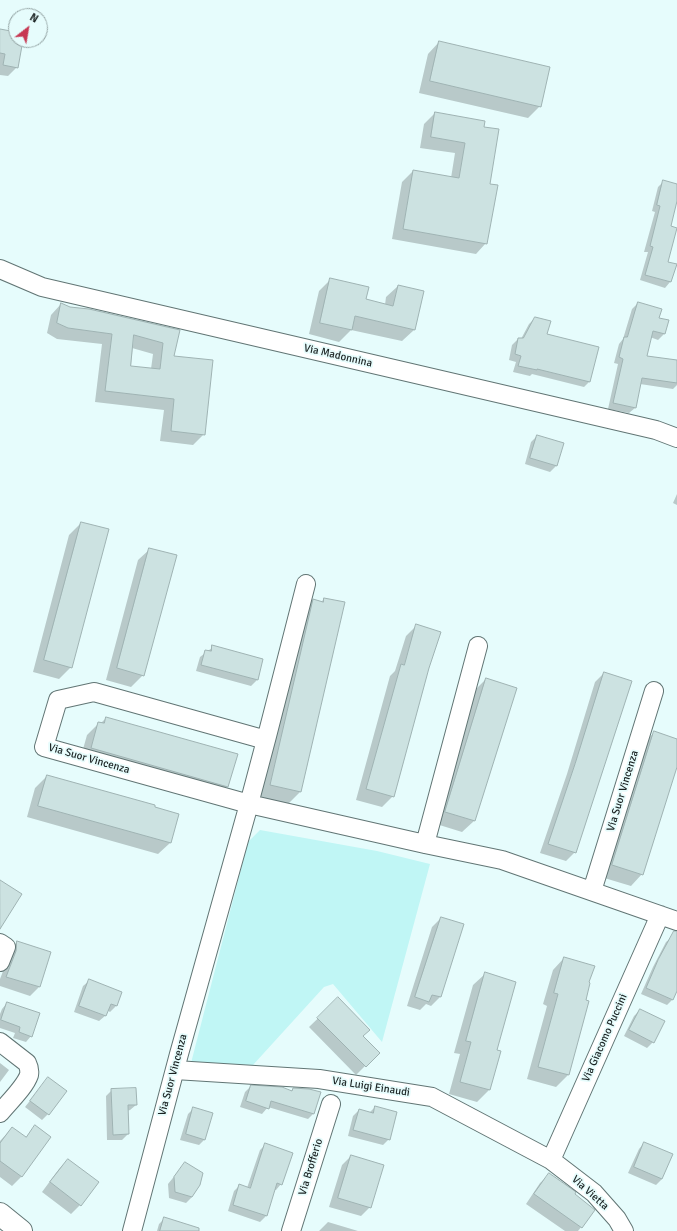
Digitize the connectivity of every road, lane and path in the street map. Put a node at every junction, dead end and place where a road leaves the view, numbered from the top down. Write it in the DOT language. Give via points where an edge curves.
graph roads {
  1 [pos="0,268"];
  2 [pos="677,438"];
  3 [pos="306,584"];
  4 [pos="478,646"];
  5 [pos="654,691"];
  6 [pos="266,740"];
  7 [pos="249,804"];
  8 [pos="425,844"];
  9 [pos="592,891"];
  10 [pos="660,915"];
  11 [pos="677,922"];
  12 [pos="0,943"];
  13 [pos="0,962"];
  14 [pos="0,1042"];
  15 [pos="175,1070"];
  16 [pos="331,1104"];
  17 [pos="0,1113"];
  18 [pos="551,1160"];
  19 [pos="0,1214"];
  20 [pos="21,1231"];
  21 [pos="132,1231"];
  22 [pos="291,1231"];
  23 [pos="624,1231"];
  1 -- 2 [label="street, Via Madonnina" via="42,287 656,430"];
  3 -- 6 [label="street, Via Suor Vincenza"];
  4 -- 8 [label="street"];
  5 -- 9 [label="street, Via Suor Vincenza"];
  6 -- 7 [label="street, Via Suor Vincenza"];
  6 -- 7 [label="street, Via Suor Vincenza" via="94,692 58,700 44,746"];
  7 -- 8 [label="street, Via Suor Vincenza"];
  7 -- 15 [label="street, Via Suor Vincenza"];
  8 -- 9 [label="street, Via Suor Vincenza" via="502,860"];
  9 -- 10 [label="street, Via Suor Vincenza"];
  10 -- 11 [label="street, Via Suor Vincenza"];
  10 -- 18 [label="street, Via Giacomo Puccini"];
  12 -- 13 [label="street" via="6,947"];
  14 -- 17 [label="street" via="30,1068 22,1086"];
  15 -- 18 [label="street, Via Luigi Einaudi" via="319,1079 432,1097"];
  15 -- 21 [label="street, Via Suor Vincenza"];
  16 -- 22 [label="street, Via Brofferio"];
  18 -- 23 [label="street, Via Vietta" via="594,1194 617,1219"];
  19 -- 20 [label="street"];
}
